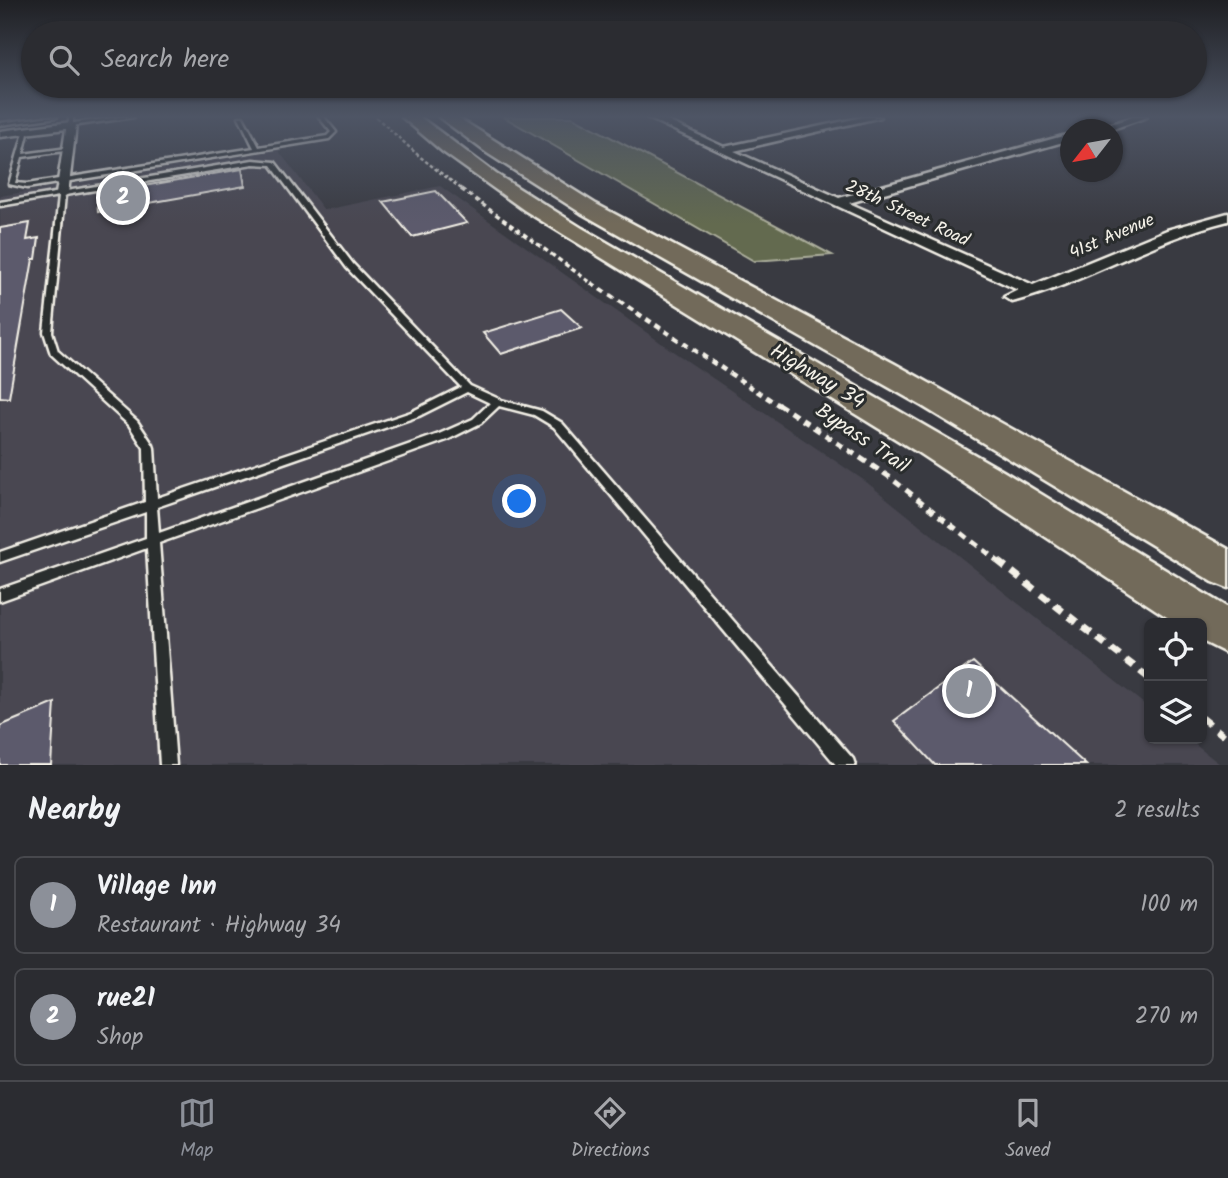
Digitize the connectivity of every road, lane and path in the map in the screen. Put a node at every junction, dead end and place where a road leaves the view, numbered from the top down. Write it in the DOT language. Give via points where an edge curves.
graph roads {
  1 [pos="21,153"];
  2 [pos="46,153"];
  3 [pos="68,153"];
  4 [pos="228,153"];
  5 [pos="415,153"];
  6 [pos="457,153"];
  7 [pos="499,153"];
  8 [pos="729,153"];
  9 [pos="1014,153"];
  10 [pos="20,156"];
  11 [pos="64,179"];
  12 [pos="62,194"];
  13 [pos="838,202"];
  14 [pos="0,204"];
  15 [pos="1228,217"];
  16 [pos="726,284"];
  17 [pos="1033,291"];
  18 [pos="1012,297"];
  19 [pos="688,300"];
  20 [pos="467,387"];
  21 [pos="497,402"];
  22 [pos="152,504"];
  23 [pos="152,541"];
  24 [pos="0,557"];
  25 [pos="1228,570"];
  26 [pos="0,595"];
  27 [pos="1228,633"];
  28 [pos="1144,674"];
  29 [pos="1207,722"];
  30 [pos="1228,739"];
  31 [pos="168,765"];
  32 [pos="847,765"];
  1 -- 10 [label="lane"];
  2 -- 10 [label="lane"];
  3 -- 11 [label="street"];
  4 -- 11 [label="lane"];
  5 -- 28 [label="path, Bypass Trail" via="579,275 888,476"];
  6 -- 19 [label="highway, Highway 34" via="491,179"];
  7 -- 16 [label="highway, Highway 34"];
  8 -- 13 [label="street, 28th Street Road"];
  9 -- 13 [label="street"];
  10 -- 11 [label="lane" via="12,184"];
  11 -- 12 [label="street"];
  12 -- 14 [label="lane"];
  12 -- 20 [label="lane" via="253,162 273,163 350,266"];
  12 -- 22 [label="lane" via="48,332 54,352 133,423 149,448"];
  13 -- 17 [label="street, 28th Street Road"];
  15 -- 17 [label="street, 41st Avenue" via="1135,246"];
  16 -- 19 [label="highway"];
  16 -- 25 [label="highway, Highway 34" via="940,401"];
  17 -- 18 [label="street, 41st Avenue"];
  19 -- 27 [label="highway, Highway 34" via="892,421"];
  20 -- 21 [label="lane"];
  20 -- 22 [label="lane" via="415,414"];
  21 -- 23 [label="lane" via="477,421 443,438"];
  21 -- 32 [label="lane" via="538,413 558,425"];
  22 -- 23 [label="lane"];
  22 -- 24 [label="lane"];
  23 -- 26 [label="lane"];
  23 -- 31 [label="lane"];
  29 -- 30 [label="path"];
}
